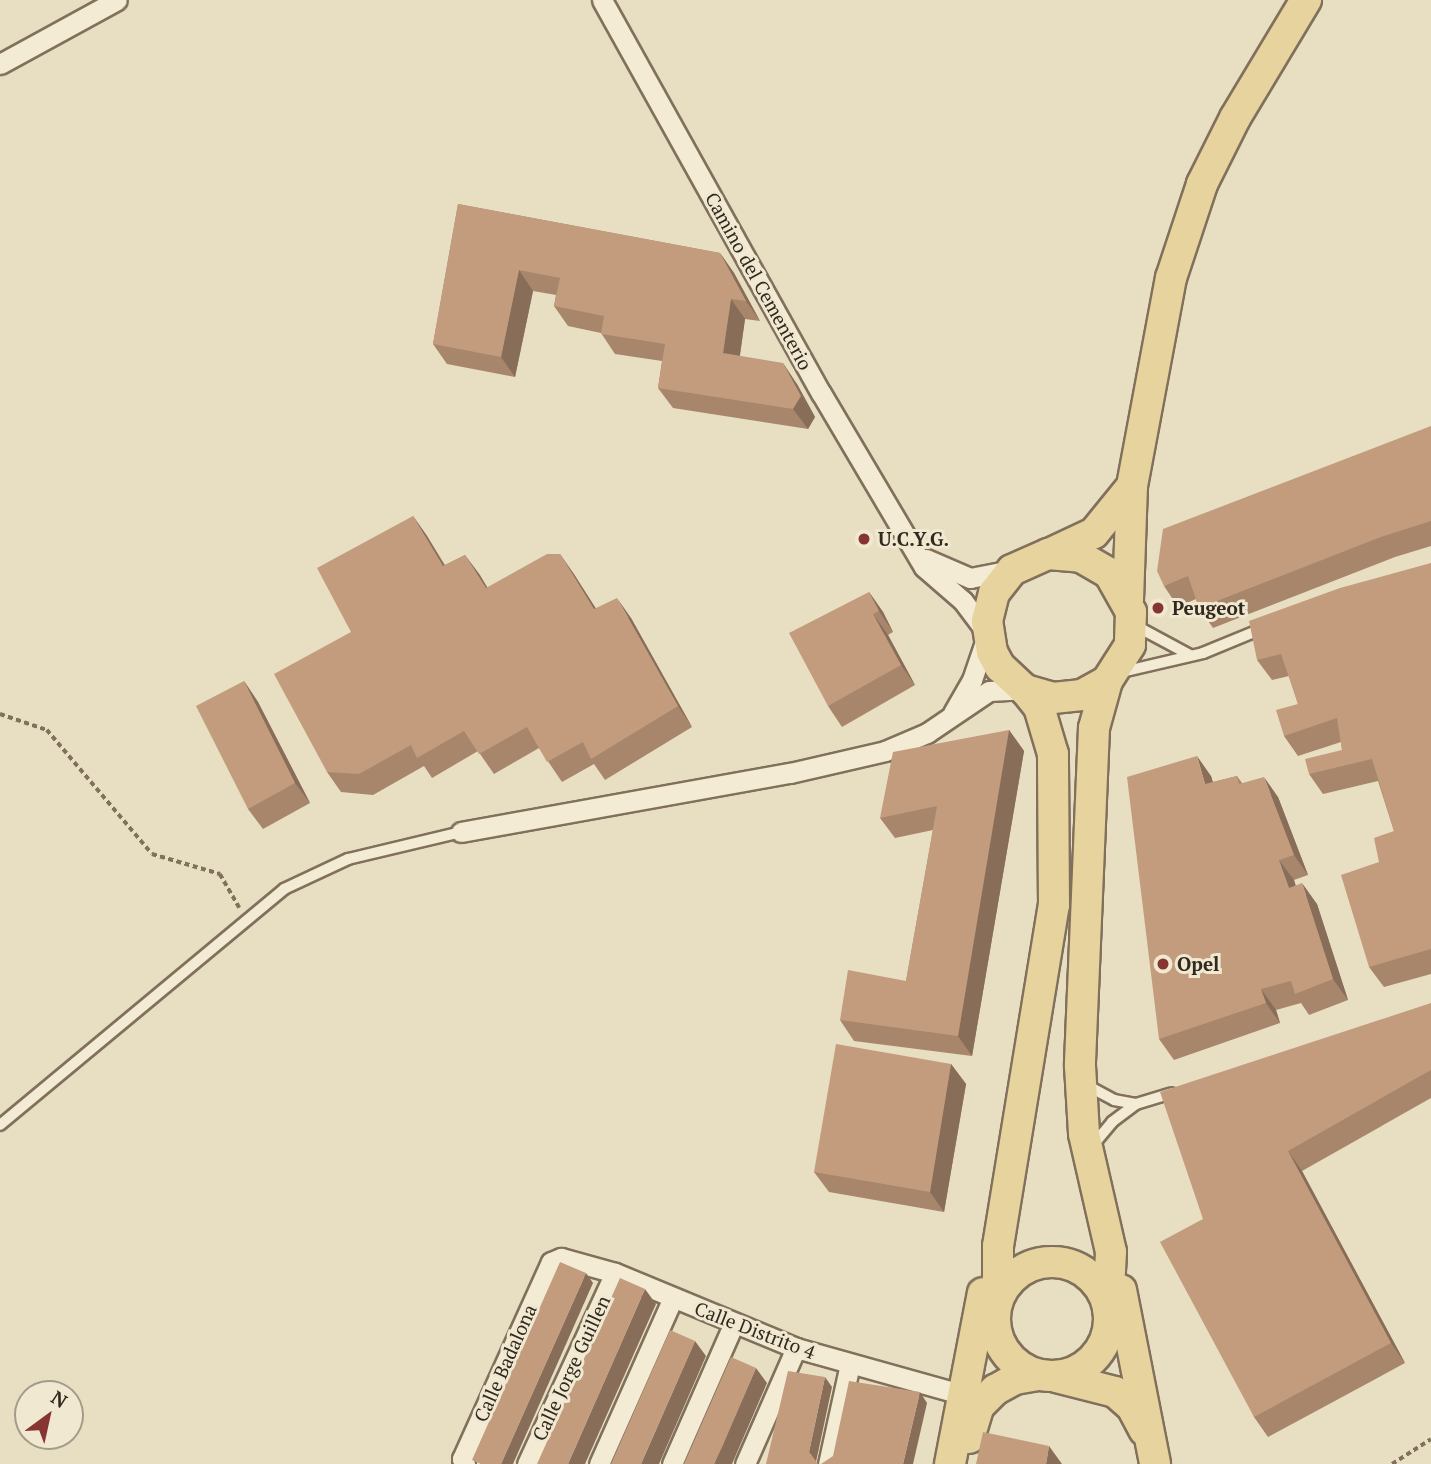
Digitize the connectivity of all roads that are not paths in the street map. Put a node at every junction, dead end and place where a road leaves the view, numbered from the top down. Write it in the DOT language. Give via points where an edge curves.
graph roads {
  1 [pos="117,0"];
  2 [pos="602,0"];
  3 [pos="1306,0"];
  4 [pos="0,64"];
  5 [pos="1132,486"];
  6 [pos="1048,554"];
  7 [pos="921,558"];
  8 [pos="1012,570"];
  9 [pos="1130,612"];
  10 [pos="1279,622"];
  11 [pos="987,635"];
  12 [pos="1191,655"];
  13 [pos="1108,680"];
  14 [pos="1024,689"];
  15 [pos="950,717"];
  16 [pos="461,832"];
  17 [pos="1080,1076"];
  18 [pos="1187,1087"];
  19 [pos="1136,1104"];
  20 [pos="0,1125"];
  21 [pos="1089,1158"];
  22 [pos="998,1246"];
  23 [pos="1111,1252"];
  24 [pos="551,1262"];
  25 [pos="615,1273"];
  26 [pos="673,1298"];
  27 [pos="1108,1309"];
  28 [pos="996,1310"];
  29 [pos="733,1325"];
  30 [pos="796,1348"];
  31 [pos="850,1364"];
  32 [pos="1046,1376"];
  33 [pos="964,1395"];
  34 [pos="1154,1459"];
  35 [pos="465,1464"];
  36 [pos="527,1464"];
  37 [pos="599,1464"];
  38 [pos="672,1464"];
  39 [pos="746,1464"];
  40 [pos="828,1464"];
  41 [pos="950,1464"];
  42 [pos="963,1464"];
  1 -- 4 [label="street"];
  2 -- 7 [label="street, Camino del Cementerio" via="828,405"];
  3 -- 5 [label="main road" via="1202,184 1171,278"];
  5 -- 6 [label="main road" via="1094,533"];
  5 -- 9 [label="main road"];
  6 -- 8 [label="main road"];
  6 -- 9 [label="main road" via="1065,553 1096,563 1115,579"];
  7 -- 8 [label="street" via="970,579"];
  7 -- 11 [label="street, Camino del Cementerio" via="924,567 974,612"];
  8 -- 11 [label="main road" via="994,593"];
  9 -- 12 [label="lane"];
  9 -- 13 [label="main road" via="1121,665"];
  10 -- 12 [label="lane"];
  11 -- 14 [label="main road" via="1000,667"];
  11 -- 15 [label="street" via="972,680"];
  12 -- 13 [label="lane" via="1137,666"];
  13 -- 14 [label="main road" via="1067,698"];
  13 -- 17 [label="main road" via="1094,728"];
  14 -- 15 [label="street" via="989,691"];
  14 -- 22 [label="main road" via="1043,715 1053,754 1054,905"];
  15 -- 16 [label="street" via="885,751"];
  16 -- 20 [label="lane" via="334,864 284,890"];
  17 -- 19 [label="lane" via="1104,1096"];
  17 -- 21 [label="main road"];
  18 -- 19 [label="lane"];
  19 -- 21 [label="lane" via="1105,1129"];
  21 -- 23 [label="main road"];
  22 -- 28 [label="main road"];
  22 -- 33 [label="main road" via="986,1276"];
  23 -- 27 [label="main road"];
  23 -- 34 [label="main road"];
  24 -- 25 [label="street, Calle Distrito 4" via="561,1258"];
  24 -- 35 [label="street, Calle Badalona" via="462,1459"];
  25 -- 26 [label="street, Calle Distrito 4"];
  25 -- 36 [label="street, Calle Jorge Guillen"];
  26 -- 29 [label="street, Calle Distrito 4"];
  26 -- 37 [label="street"];
  27 -- 28 [label="main road" via="1103,1294 1087,1275 1049,1262 1018,1273"];
  27 -- 32 [label="main road" via="1101,1349 1082,1368"];
  28 -- 32 [label="main road" via="1007,1355"];
  28 -- 33 [label="main road" via="975,1378"];
  29 -- 30 [label="street, Calle Distrito 4"];
  29 -- 38 [label="street"];
  30 -- 31 [label="street, Calle Distrito 4"];
  30 -- 39 [label="street"];
  31 -- 33 [label="street, Calle Distrito 4"];
  31 -- 40 [label="street"];
  32 -- 34 [label="main road" via="1103,1387 1125,1398 1138,1415"];
  32 -- 42 [label="main road" via="1015,1378 979,1406"];
  33 -- 41 [label="main road"];
}
